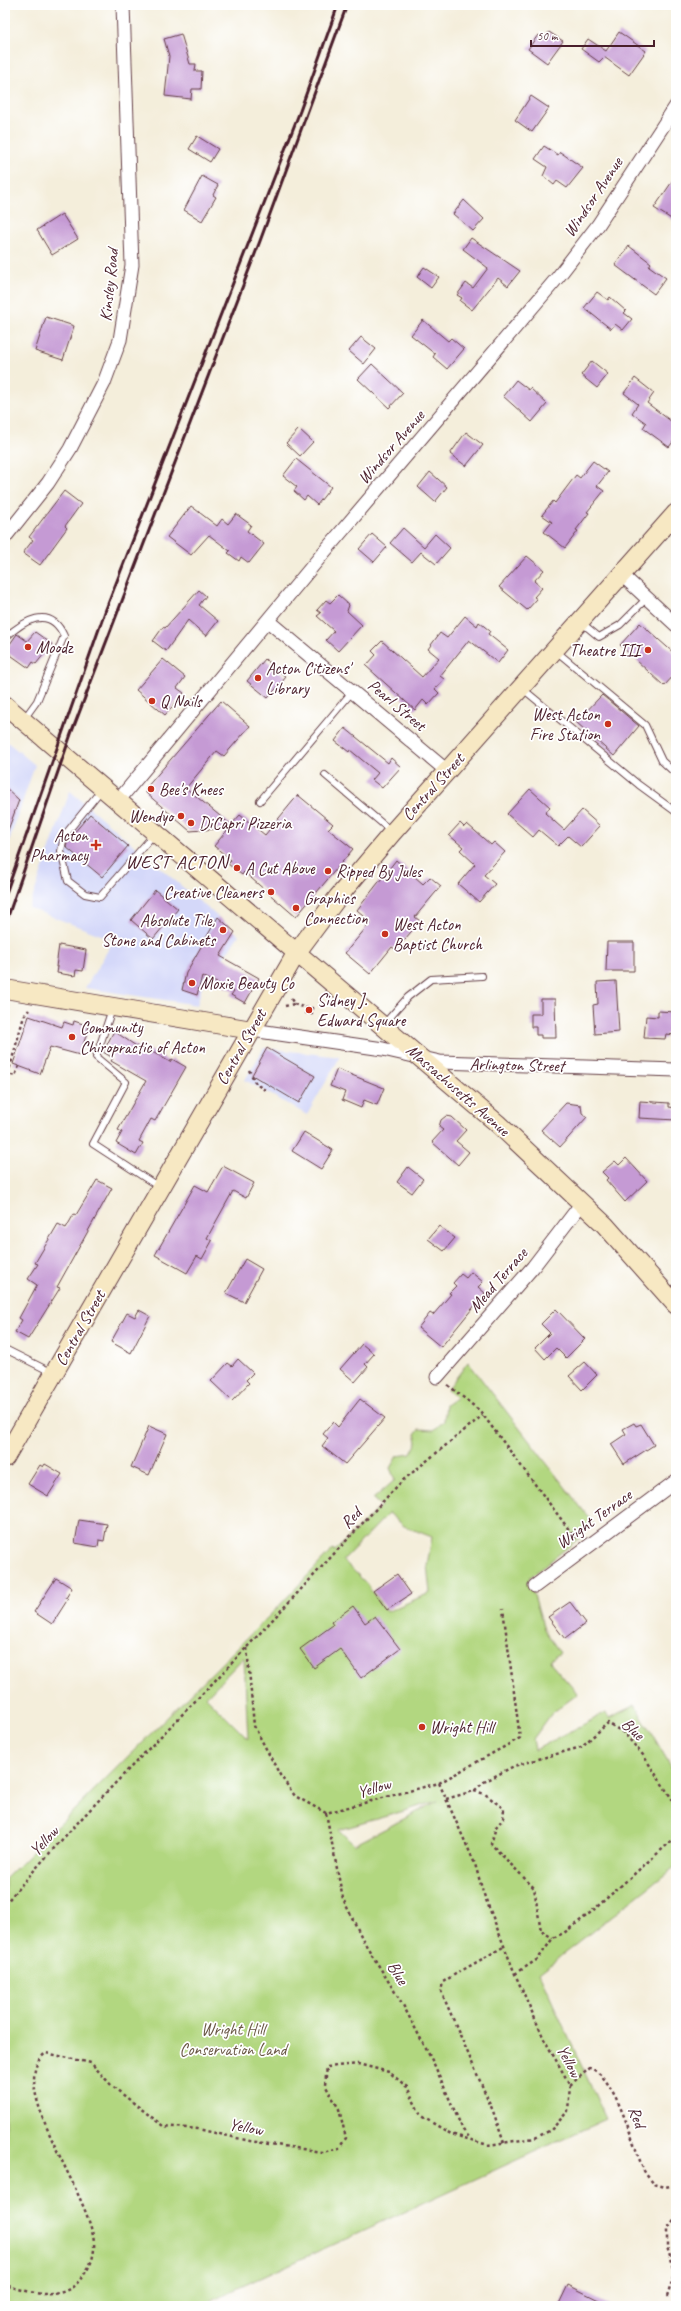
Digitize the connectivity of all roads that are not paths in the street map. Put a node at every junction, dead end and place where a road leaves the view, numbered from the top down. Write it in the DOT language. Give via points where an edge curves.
graph roads {
  1 [pos="123,5"];
  2 [pos="676,106"];
  3 [pos="676,513"];
  4 [pos="5,537"];
  5 [pos="622,575"];
  6 [pos="647,598"];
  7 [pos="268,622"];
  8 [pos="580,622"];
  9 [pos="676,625"];
  10 [pos="5,638"];
  11 [pos="555,650"];
  12 [pos="522,688"];
  13 [pos="352,692"];
  14 [pos="5,706"];
  15 [pos="23,721"];
  16 [pos="447,771"];
  17 [pos="676,774"];
  18 [pos="325,775"];
  19 [pos="103,788"];
  20 [pos="118,801"];
  21 [pos="260,801"];
  22 [pos="676,812"];
  23 [pos="392,832"];
  24 [pos="156,833"];
  25 [pos="297,952"];
  26 [pos="482,976"];
  27 [pos="5,989"];
  28 [pos="113,1007"];
  29 [pos="383,1025"];
  30 [pos="252,1030"];
  31 [pos="422,1058"];
  32 [pos="676,1070"];
  33 [pos="160,1188"];
  34 [pos="582,1203"];
  35 [pos="676,1305"];
  36 [pos="5,1349"];
  37 [pos="54,1373"];
  38 [pos="437,1377"];
  39 [pos="5,1458"];
  40 [pos="676,1481"];
  41 [pos="535,1586"];
  1 -- 4 [label="street, Kinsley Road" via="132,265 120,340 104,383 70,448 48,483"];
  2 -- 7 [label="street, Windsor Avenue" via="598,225 558,277"];
  3 -- 5 [label="street, Central Street"];
  5 -- 6 [label="street"];
  5 -- 8 [label="street, Central Street"];
  6 -- 8 [label="lane" via="620,625 600,637"];
  6 -- 9 [label="street"];
  7 -- 13 [label="street, Pearl Street"];
  7 -- 20 [label="street, Windsor Avenue"];
  8 -- 11 [label="street, Central Street"];
  10 -- 15 [label="lane" via="22,623 44,616 64,636 37,701"];
  11 -- 12 [label="street, Central Street"];
  11 -- 17 [label="lane" via="646,725 662,761"];
  12 -- 16 [label="street, Central Street"];
  12 -- 22 [label="lane" via="639,785"];
  13 -- 16 [label="street, Pearl Street"];
  13 -- 21 [label="lane"];
  14 -- 15 [label="street, Massachusetts Avenue"];
  15 -- 19 [label="street, Massachusetts Avenue"];
  16 -- 23 [label="street, Central Street"];
  18 -- 23 [label="lane"];
  19 -- 20 [label="street, Massachusetts Avenue"];
  19 -- 24 [label="lane" via="64,836 61,851 68,881 85,894 100,897"];
  20 -- 24 [label="street, Massachusetts Avenue"];
  23 -- 25 [label="street, Central Street"];
  24 -- 25 [label="street, Massachusetts Avenue"];
  25 -- 29 [label="street, Massachusetts Avenue"];
  25 -- 30 [label="street, Central Street"];
  26 -- 29 [label="lane" via="432,979 408,997"];
  27 -- 28 [label="street, Arlington Street"];
  28 -- 30 [label="street, Arlington Street"];
  28 -- 33 [label="lane" via="96,1057 126,1082 94,1144"];
  29 -- 31 [label="street, Massachusetts Avenue"];
  30 -- 31 [label="street, Arlington Street" via="384,1049"];
  30 -- 33 [label="street, Central Street"];
  31 -- 32 [label="street, Arlington Street" via="456,1063"];
  31 -- 34 [label="street, Massachusetts Avenue" via="497,1123"];
  33 -- 37 [label="street, Central Street"];
  34 -- 35 [label="street, Massachusetts Avenue" via="626,1246"];
  34 -- 38 [label="street, Mead Terrace" via="533,1267"];
  36 -- 37 [label="lane"];
  37 -- 39 [label="street, Central Street"];
  40 -- 41 [label="street, Wright Terrace"];
}
